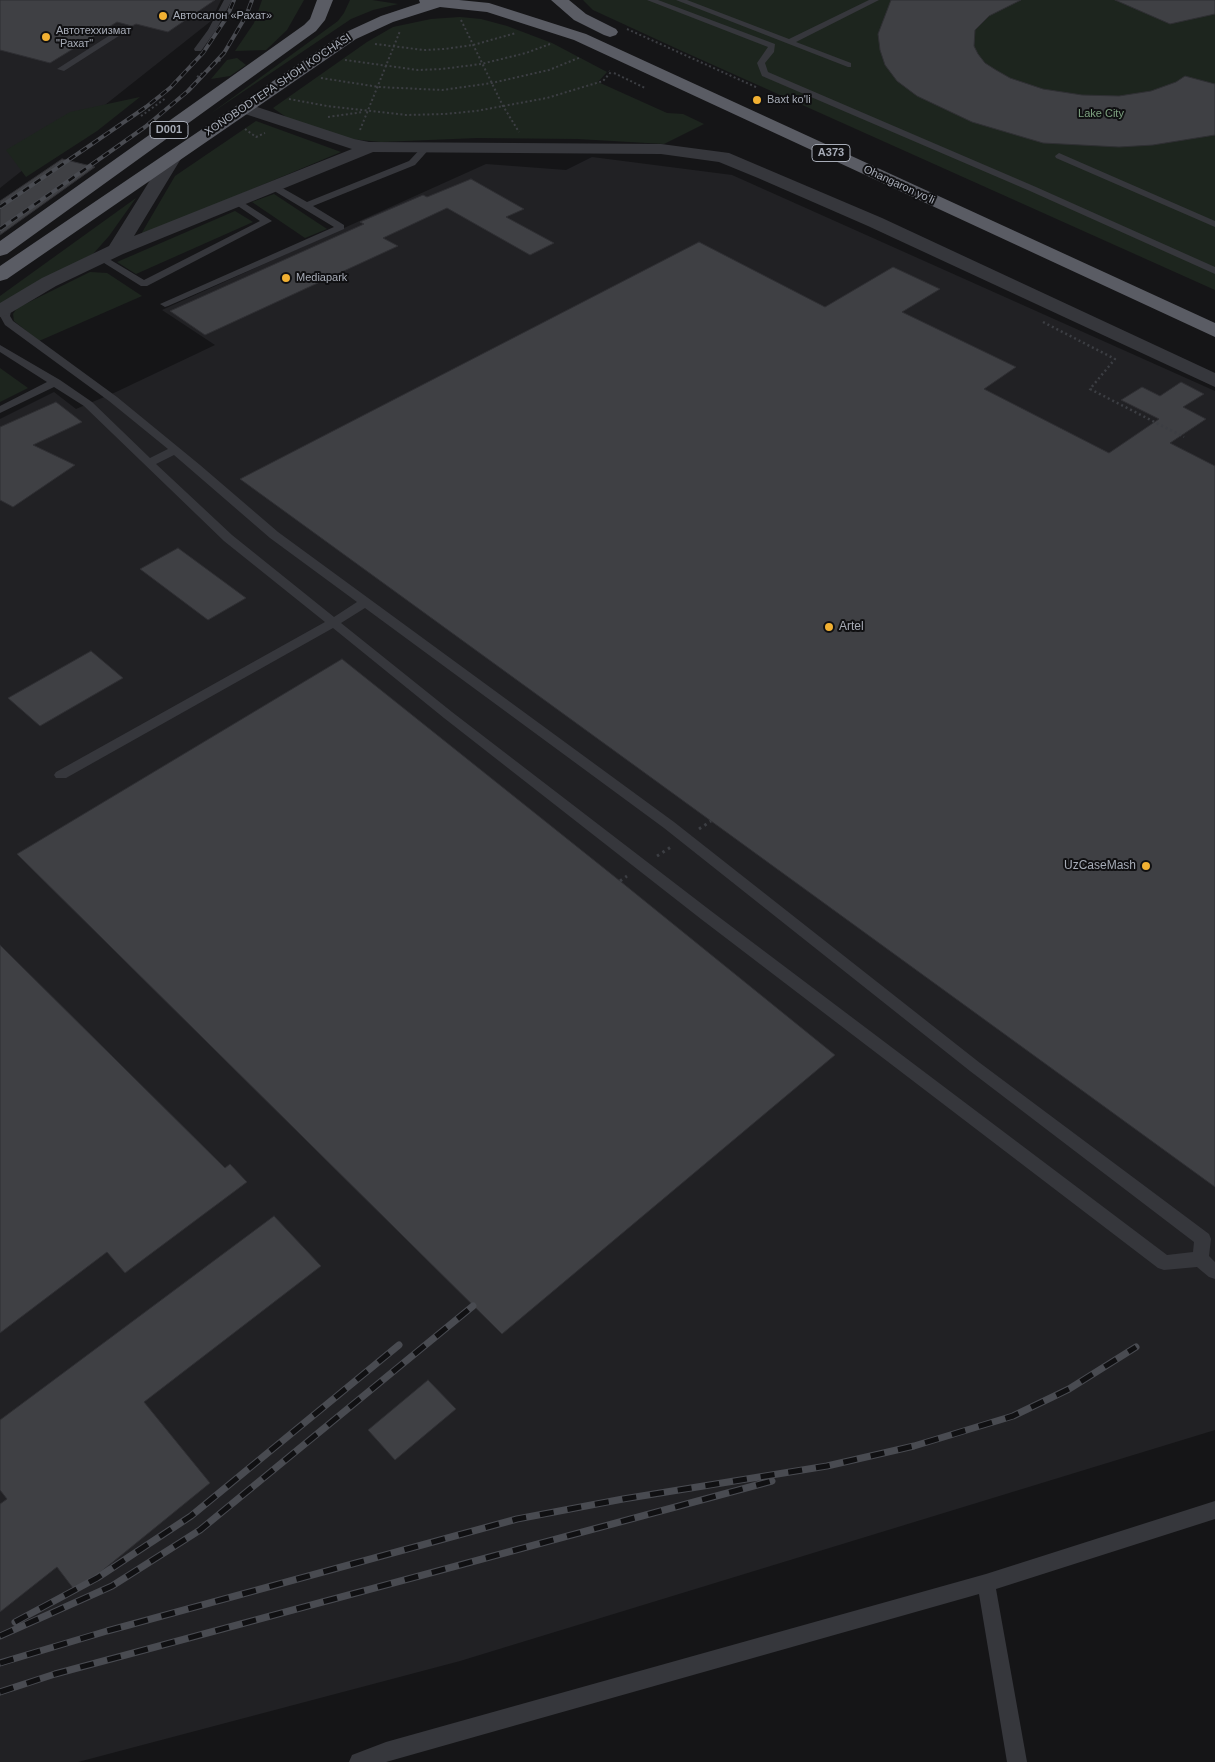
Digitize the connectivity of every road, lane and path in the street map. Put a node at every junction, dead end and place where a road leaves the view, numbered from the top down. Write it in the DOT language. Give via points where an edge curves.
graph roads {
  1 [pos="228,0"];
  2 [pos="325,0"];
  3 [pos="401,0"];
  4 [pos="559,0"];
  5 [pos="651,0"];
  6 [pos="680,0"];
  7 [pos="875,0"];
  8 [pos="440,1"];
  9 [pos="467,18"];
  10 [pos="395,22"];
  11 [pos="518,23"];
  12 [pos="121,32"];
  13 [pos="625,33"];
  14 [pos="544,40"];
  15 [pos="367,42"];
  16 [pos="790,42"];
  17 [pos="473,45"];
  18 [pos="394,47"];
  19 [pos="198,49"];
  20 [pos="574,54"];
  21 [pos="348,55"];
  22 [pos="222,59"];
  23 [pos="481,64"];
  24 [pos="848,65"];
  25 [pos="387,66"];
  26 [pos="604,68"];
  27 [pos="61,69"];
  28 [pos="326,71"];
  29 [pos="197,77"];
  30 [pos="492,84"];
  31 [pos="751,85"];
  32 [pos="379,87"];
  33 [pos="747,87"];
  34 [pos="760,89"];
  35 [pos="295,93"];
  36 [pos="166,98"];
  37 [pos="503,106"];
  38 [pos="245,108"];
  39 [pos="369,111"];
  40 [pos="141,116"];
  41 [pos="360,146"];
  42 [pos="428,146"];
  43 [pos="528,146"];
  44 [pos="1059,156"];
  45 [pos="173,157"];
  46 [pos="274,187"];
  47 [pos="238,202"];
  48 [pos="307,206"];
  49 [pos="1215,224"];
  50 [pos="0,250"];
  51 [pos="108,254"];
  52 [pos="1215,271"];
  53 [pos="0,275"];
  54 [pos="165,304"];
  55 [pos="3,309"];
  56 [pos="1040,321"];
  57 [pos="1215,331"];
  58 [pos="0,348"];
  59 [pos="1215,381"];
  60 [pos="56,382"];
  61 [pos="0,410"];
  62 [pos="1184,437"];
  63 [pos="175,450"];
  64 [pos="149,463"];
  65 [pos="366,602"];
  66 [pos="333,623"];
  67 [pos="61,775"];
  68 [pos="711,821"];
  69 [pos="695,832"];
  70 [pos="678,843"];
  71 [pos="653,859"];
  72 [pos="628,875"];
  73 [pos="620,880"];
  74 [pos="1200,1259"];
  75 [pos="1215,1272"];
  76 [pos="1215,1510"];
  77 [pos="986,1582"];
  78 [pos="359,1762"];
  79 [pos="1017,1762"];
  1 -- 19 [label="lane"];
  2 -- 50 [label="highway, XONOBODTEPA SHOH KO'CHASI / D001" via="310,28"];
  3 -- 8 [label="highway, Ohangaron yoʻli"];
  4 -- 13 [label="highway" via="580,17"];
  5 -- 52 [label="lane" via="772,46 761,66 766,74 778,80"];
  6 -- 16 [label="lane"];
  7 -- 16 [label="lane"];
  8 -- 10 [label="highway, XONOBODTEPA SHOH KO'CHASI / D001"];
  8 -- 11 [label="highway, Ohangaron yoʻli / A373" via="473,5"];
  9 -- 17 [label="path" via="460,17"];
  10 -- 11 [label="highway" via="424,13 459,11 495,13"];
  10 -- 18 [label="path"];
  10 -- 38 [label="highway, XONOBODTEPA SHOH KO'CHASI / D001" via="350,36"];
  11 -- 17 [label="path" via="522,32"];
  11 -- 57 [label="highway, Ohangaron yoʻli / A373" via="599,45"];
  12 -- 27 [label="lane"];
  13 -- 31 [label="path"];
  14 -- 23 [label="path" via="552,44 526,54"];
  15 -- 18 [label="path"];
  16 -- 24 [label="lane"];
  17 -- 18 [label="path" via="438,50"];
  17 -- 23 [label="path"];
  18 -- 25 [label="path"];
  20 -- 30 [label="path" via="581,57 549,70"];
  21 -- 25 [label="path" via="342,60"];
  22 -- 29 [label="path"];
  23 -- 25 [label="path" via="418,70"];
  23 -- 30 [label="path"];
  25 -- 32 [label="path"];
  26 -- 37 [label="path" via="611,72 603,81 547,98"];
  28 -- 32 [label="path" via="318,77"];
  30 -- 32 [label="path" via="442,90"];
  30 -- 37 [label="path"];
  31 -- 33 [label="path"];
  31 -- 34 [label="path"];
  32 -- 39 [label="path"];
  35 -- 39 [label="path" via="287,98"];
  36 -- 40 [label="path"];
  37 -- 39 [label="path" via="445,114"];
  37 -- 43 [label="path"];
  38 -- 41 [label="street"];
  38 -- 45 [label="highway, XONOBODTEPA SHOH KO'CHASI / D001"];
  39 -- 41 [label="path" via="356,138"];
  41 -- 42 [label="street"];
  41 -- 46 [label="street" via="359,153"];
  42 -- 43 [label="street"];
  42 -- 48 [label="lane" via="412,163"];
  43 -- 59 [label="street" via="661,149 723,157 875,222"];
  44 -- 49 [label="lane"];
  45 -- 51 [label="street"];
  45 -- 53 [label="highway, XONOBODTEPA SHOH KO'CHASI / D001"];
  46 -- 47 [label="street"];
  46 -- 48 [label="lane"];
  47 -- 51 [label="street"];
  47 -- 51 [label="lane" via="267,221 144,284"];
  48 -- 54 [label="lane" via="341,227"];
  51 -- 55 [label="street" via="49,282"];
  55 -- 63 [label="lane" via="9,323 113,399"];
  56 -- 62 [label="path" via="1115,359 1090,389"];
  58 -- 60 [label="lane"];
  60 -- 61 [label="lane"];
  60 -- 64 [label="lane" via="88,404"];
  63 -- 64 [label="lane"];
  63 -- 65 [label="lane" via="274,536"];
  64 -- 66 [label="lane" via="228,538"];
  65 -- 66 [label="lane"];
  65 -- 74 [label="lane" via="669,825 975,1066 1203,1240"];
  66 -- 67 [label="lane"];
  66 -- 74 [label="lane" via="706,915 1164,1263"];
  68 -- 69 [label="path"];
  70 -- 71 [label="path"];
  72 -- 73 [label="path"];
  74 -- 75 [label="lane"];
  76 -- 77 [label="lane"];
  77 -- 78 [label="lane"];
  77 -- 79 [label="lane"];
}
